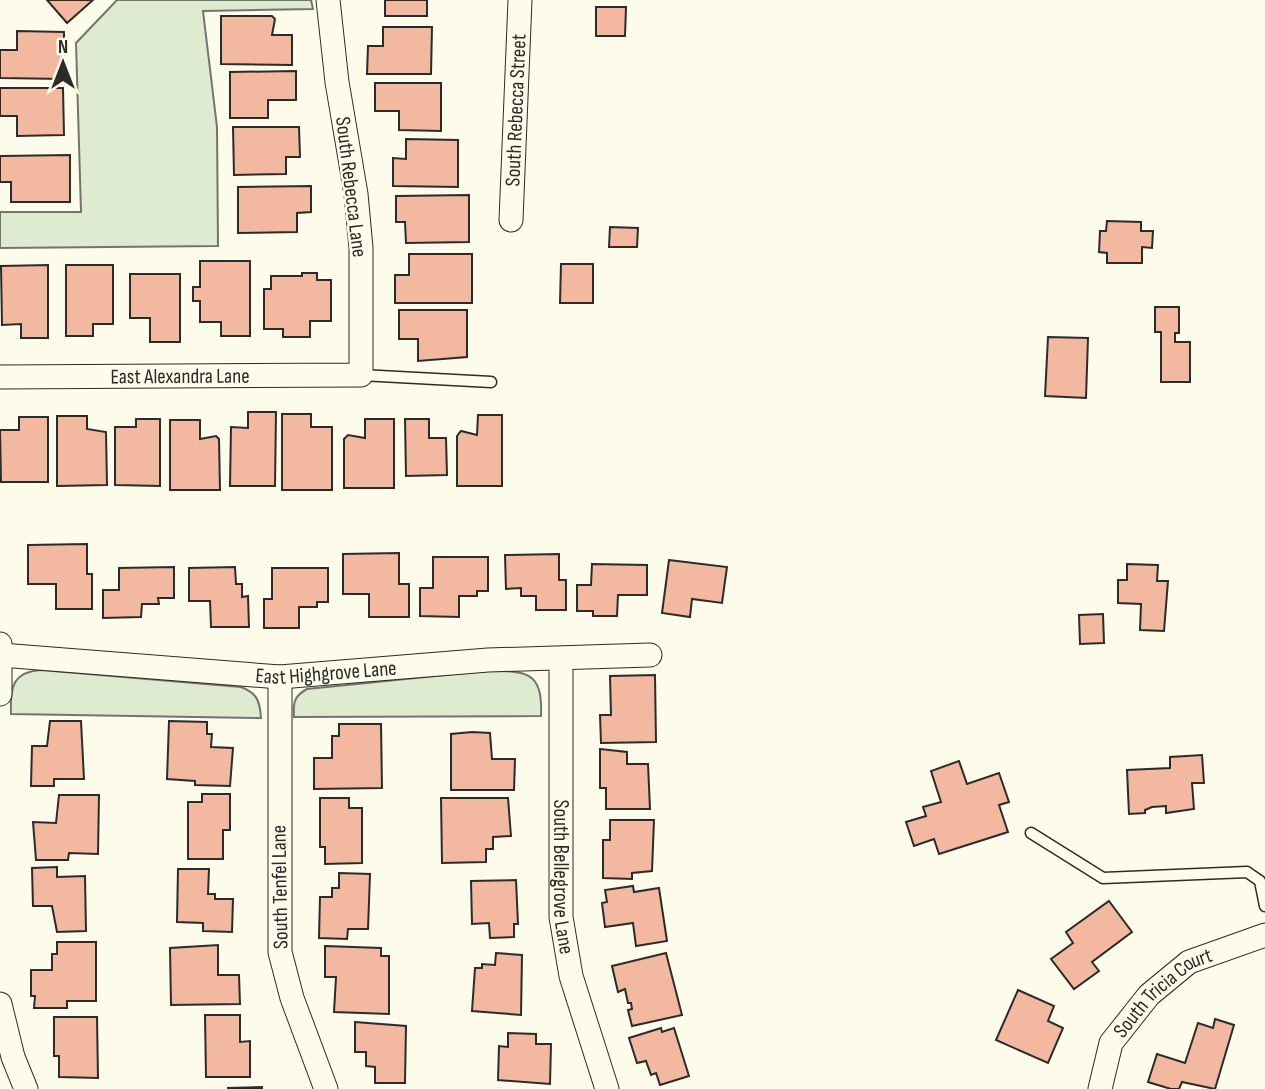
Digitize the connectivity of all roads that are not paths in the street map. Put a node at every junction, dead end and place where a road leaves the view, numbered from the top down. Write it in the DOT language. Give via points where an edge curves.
graph roads {
  1 [pos="328,0"];
  2 [pos="520,0"];
  3 [pos="512,220"];
  4 [pos="361,374"];
  5 [pos="0,377"];
  6 [pos="491,382"];
  7 [pos="0,644"];
  8 [pos="1,655"];
  9 [pos="650,655"];
  10 [pos="561,660"];
  11 [pos="280,677"];
  12 [pos="0,694"];
  13 [pos="1031,833"];
  14 [pos="1265,906"];
  15 [pos="1265,935"];
  16 [pos="0,1004"];
  17 [pos="26,1089"];
  18 [pos="326,1089"];
  19 [pos="607,1089"];
  20 [pos="1100,1089"];
  1 -- 4 [label="street, South Rebecca Lane" via="360,235"];
  2 -- 3 [label="street, South Rebecca Street"];
  4 -- 5 [label="street, East Alexandra Lane"];
  4 -- 6 [label="lane"];
  7 -- 8 [label="street"];
  8 -- 11 [label="street, East Highgrove Lane"];
  8 -- 12 [label="street"];
  9 -- 10 [label="street, East Highgrove Lane"];
  10 -- 11 [label="street, East Highgrove Lane" via="488,660"];
  10 -- 19 [label="street, South Bellegrove Lane" via="561,917 571,976"];
  11 -- 18 [label="street, South Tenfel Lane" via="280,953"];
  13 -- 14 [label="lane" via="1103,878 1247,872 1260,881"];
  15 -- 20 [label="street, South Tricia Court" via="1189,961 1149,995 1111,1042"];
  16 -- 17 [label="street"];
}
